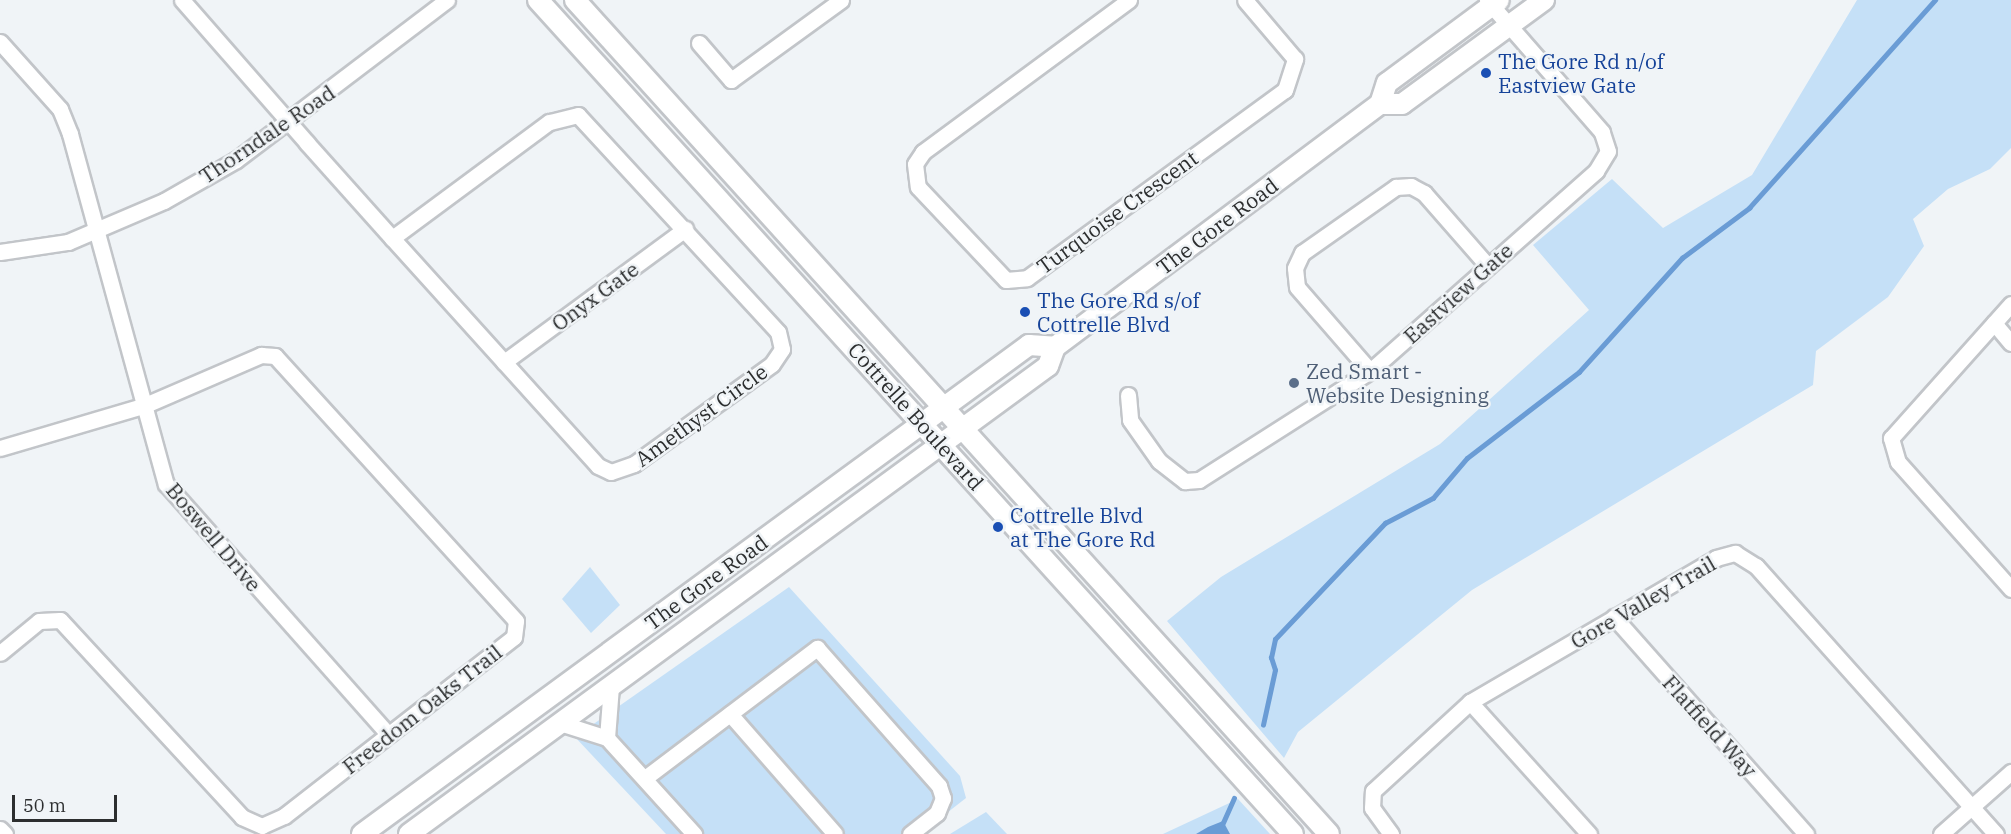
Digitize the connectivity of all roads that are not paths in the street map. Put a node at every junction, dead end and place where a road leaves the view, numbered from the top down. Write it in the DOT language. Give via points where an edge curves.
graph roads {
  1 [pos="182,0"];
  2 [pos="447,0"];
  3 [pos="538,0"];
  4 [pos="575,0"];
  5 [pos="841,0"];
  6 [pos="1130,0"];
  7 [pos="1245,0"];
  8 [pos="1544,0"];
  9 [pos="1493,2"];
  10 [pos="1508,27"];
  11 [pos="0,42"];
  12 [pos="699,43"];
  13 [pos="1380,104"];
  14 [pos="289,122"];
  15 [pos="685,229"];
  16 [pos="95,231"];
  17 [pos="392,238"];
  18 [pos="0,252"];
  19 [pos="1488,266"];
  20 [pos="2011,304"];
  21 [pos="1994,323"];
  22 [pos="2011,343"];
  23 [pos="1055,347"];
  24 [pos="504,362"];
  25 [pos="1370,371"];
  26 [pos="1128,395"];
  27 [pos="142,406"];
  28 [pos="945,407"];
  29 [pos="923,423"];
  30 [pos="963,428"];
  31 [pos="941,443"];
  32 [pos="0,448"];
  33 [pos="2011,589"];
  34 [pos="1614,617"];
  35 [pos="0,653"];
  36 [pos="590,667"];
  37 [pos="608,688"];
  38 [pos="1470,702"];
  39 [pos="730,714"];
  40 [pos="560,723"];
  41 [pos="387,733"];
  42 [pos="607,738"];
  43 [pos="2011,772"];
  44 [pos="645,778"];
  45 [pos="1972,807"];
  46 [pos="0,829"];
  47 [pos="365,833"];
  48 [pos="5,834"];
  49 [pos="409,834"];
  50 [pos="694,834"];
  51 [pos="835,834"];
  52 [pos="910,834"];
  53 [pos="1293,834"];
  54 [pos="1329,834"];
  55 [pos="1391,834"];
  56 [pos="1589,834"];
  57 [pos="1806,834"];
  58 [pos="1941,834"];
  59 [pos="1996,834"];
  1 -- 14 [label="street, Amethyst Circle"];
  2 -- 14 [label="street, Thorndale Road"];
  3 -- 29 [label="main road, Cottrelle Boulevard"];
  4 -- 28 [label="main road, Cottrelle Boulevard"];
  5 -- 12 [label="street" via="731,80"];
  6 -- 7 [label="street, Turquoise Crescent" via="923,152 913,174 918,187 996,274 1016,281 1285,90 1295,59"];
  8 -- 10 [label="main road, The Gore Road"];
  9 -- 10 [label="street"];
  9 -- 13 [label="main road, The Gore Road" via="1387,83"];
  10 -- 13 [label="main road, The Gore Road" via="1402,104"];
  10 -- 19 [label="street, Eastview Gate" via="1593,119 1608,151 1596,171"];
  11 -- 16 [label="street, Boswell Drive" via="60,109"];
  13 -- 23 [label="main road, The Gore Road"];
  14 -- 16 [label="street, Thorndale Road" via="164,201"];
  14 -- 17 [label="street, Amethyst Circle"];
  15 -- 17 [label="street, Amethyst Circle" via="584,118 571,113 549,122"];
  15 -- 24 [label="street, Onyx Gate"];
  15 -- 24 [label="street, Amethyst Circle" via="781,335 782,349 772,364 634,464 611,472 598,466"];
  16 -- 18 [label="street, Thorndale Road" via="68,242"];
  16 -- 27 [label="street, Boswell Drive"];
  17 -- 24 [label="street, Amethyst Circle"];
  19 -- 25 [label="street, Eastview Gate"];
  19 -- 25 [label="street" via="1424,193 1411,186 1396,187 1302,254 1295,268 1297,287"];
  20 -- 21 [label="street"];
  21 -- 22 [label="street"];
  21 -- 33 [label="street" via="1891,438 1898,462"];
  23 -- 28 [label="main road, The Gore Road" via="1029,345"];
  23 -- 30 [label="main road, The Gore Road" via="1048,366"];
  25 -- 26 [label="street, Eastview Gate" via="1199,480 1185,481 1159,461 1130,420"];
  27 -- 32 [label="street, Freedom Oaks Trail"];
  27 -- 41 [label="street, Boswell Drive" via="154,453 180,505"];
  27 -- 41 [label="street, Freedom Oaks Trail" via="261,355 275,356 516,621 514,637"];
  28 -- 29 [label="main road, The Gore Road"];
  28 -- 30 [label="main road, Cottrelle Boulevard"];
  29 -- 31 [label="main road, Cottrelle Boulevard"];
  29 -- 36 [label="main road, The Gore Road"];
  30 -- 31 [label="main road, The Gore Road"];
  30 -- 54 [label="main road, Cottrelle Boulevard"];
  31 -- 37 [label="main road, The Gore Road"];
  31 -- 53 [label="main road, Cottrelle Boulevard"];
  34 -- 38 [label="street, Gore Valley Trail"];
  34 -- 45 [label="street, Gore Valley Trail" via="1716,558 1746,556"];
  34 -- 57 [label="street, Flatfield Way"];
  35 -- 41 [label="street, Freedom Oaks Trail" via="39,621 60,620 252,824 272,824"];
  36 -- 37 [label="main road"];
  36 -- 47 [label="main road, The Gore Road"];
  37 -- 40 [label="main road, The Gore Road"];
  37 -- 42 [label="street"];
  38 -- 55 [label="street, Gore Valley Trail" via="1373,791 1372,808"];
  38 -- 56 [label="street"];
  39 -- 44 [label="street"];
  39 -- 51 [label="street"];
  39 -- 52 [label="street" via="817,648 939,786 944,798 937,813"];
  40 -- 42 [label="street"];
  40 -- 49 [label="main road, The Gore Road"];
  42 -- 44 [label="street"];
  43 -- 45 [label="street"];
  44 -- 50 [label="street"];
  45 -- 58 [label="street"];
  45 -- 59 [label="street"];
  46 -- 48 [label="street"];
}
